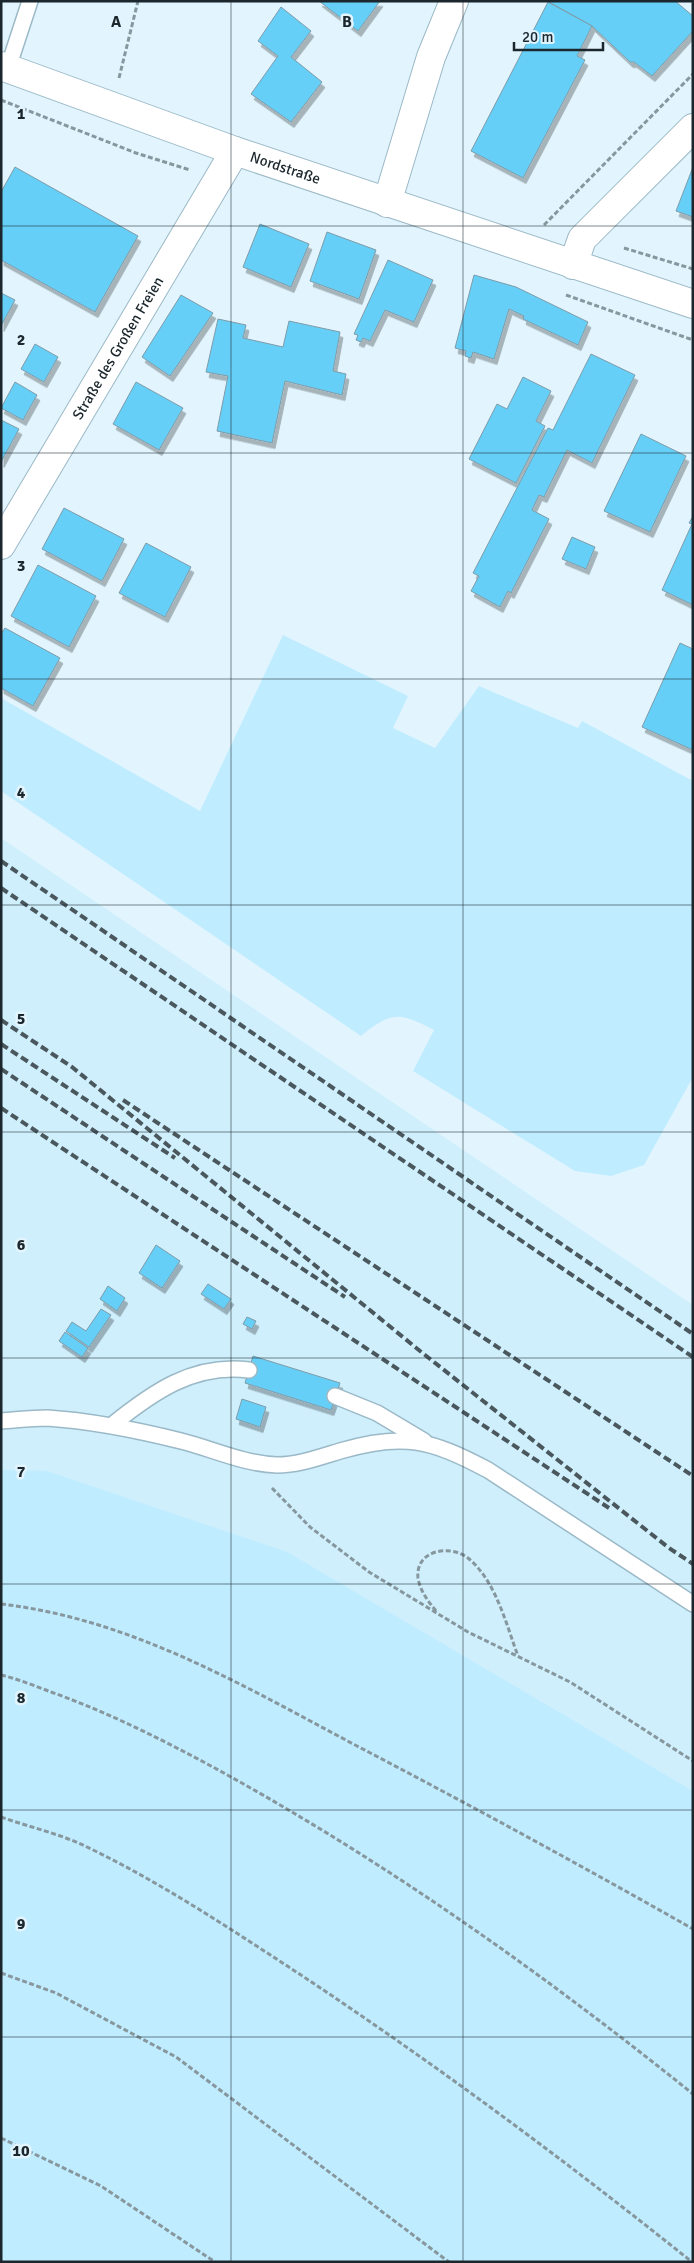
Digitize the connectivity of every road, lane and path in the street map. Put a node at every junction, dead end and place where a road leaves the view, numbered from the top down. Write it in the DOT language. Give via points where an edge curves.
graph roads {
  1 [pos="30,1"];
  2 [pos="138,1"];
  3 [pos="454,1"];
  4 [pos="4,67"];
  5 [pos="693,74"];
  6 [pos="118,83"];
  7 [pos="1,100"];
  8 [pos="693,128"];
  9 [pos="235,151"];
  10 [pos="220,179"];
  11 [pos="387,203"];
  12 [pos="523,248"];
  13 [pos="573,264"];
  14 [pos="557,292"];
  15 [pos="693,304"];
  16 [pos="693,340"];
  17 [pos="1,545"];
  18 [pos="249,1370"];
  19 [pos="335,1396"];
  20 [pos="1,1421"];
  21 [pos="112,1425"];
  22 [pos="426,1442"];
  23 [pos="252,1463"];
  24 [pos="1,1604"];
  25 [pos="693,1604"];
  26 [pos="438,1614"];
  27 [pos="519,1657"];
  28 [pos="1,1675"];
  29 [pos="693,1761"];
  30 [pos="1,1817"];
  31 [pos="693,1929"];
  32 [pos="1,1973"];
  33 [pos="693,2094"];
  34 [pos="1,2138"];
  35 [pos="215,2262"];
  36 [pos="449,2262"];
  37 [pos="692,2262"];
  1 -- 4 [label="lane"];
  2 -- 6 [label="path"];
  3 -- 11 [label="street" via="431,57"];
  4 -- 9 [label="street, Nordstraße"];
  5 -- 12 [label="path"];
  7 -- 10 [label="path" via="136,153"];
  8 -- 13 [label="street" via="582,239"];
  9 -- 10 [label="street, Straße des Großen Freien"];
  9 -- 11 [label="street, Nordstraße"];
  10 -- 17 [label="street, Straße des Großen Freien"];
  11 -- 12 [label="street, Nordstraße"];
  12 -- 13 [label="street, Nordstraße"];
  13 -- 15 [label="street, Nordstraße"];
  14 -- 16 [label="path"];
  18 -- 21 [label="lane" via="234,1368 188,1375 142,1400"];
  19 -- 22 [label="lane" via="377,1413"];
  20 -- 21 [label="lane" via="45,1418"];
  21 -- 23 [label="lane"];
  22 -- 23 [label="lane" via="369,1442 302,1462 279,1465"];
  22 -- 25 [label="lane" via="488,1470"];
  23 -- 26 [label="path" via="310,1527 369,1572"];
  24 -- 31 [label="path" via="106,1626 174,1652 257,1692 528,1836"];
  26 -- 27 [label="path"];
  26 -- 27 [label="path" via="424,1596 418,1577 422,1560 433,1551 449,1550 467,1558 485,1578"];
  27 -- 29 [label="path" via="570,1682"];
  28 -- 33 [label="path" via="96,1709 179,1749 341,1842 443,1906 542,1975"];
  30 -- 37 [label="path" via="86,1846 249,1941 463,2087"];
  32 -- 36 [label="path" via="56,1993 176,2057"];
  34 -- 35 [label="path" via="101,2186"];
}
